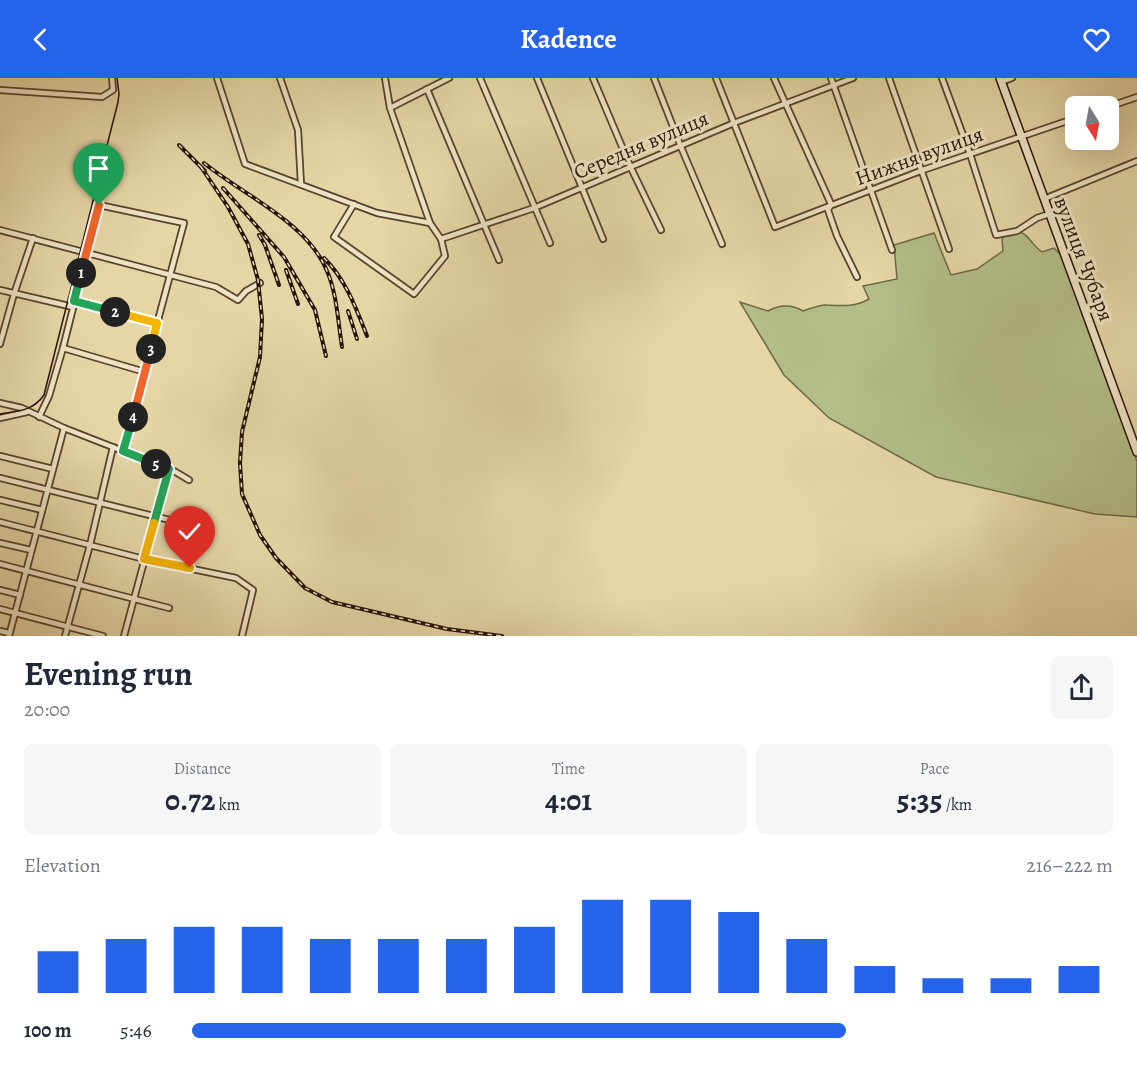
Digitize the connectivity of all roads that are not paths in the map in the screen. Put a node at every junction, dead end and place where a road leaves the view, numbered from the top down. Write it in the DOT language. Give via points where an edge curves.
graph roads {
  1 [pos="112,78"];
  2 [pos="217,78"];
  3 [pos="280,78"];
  4 [pos="385,78"];
  5 [pos="449,78"];
  6 [pos="480,78"];
  7 [pos="537,78"];
  8 [pos="593,78"];
  9 [pos="654,78"];
  10 [pos="716,78"];
  11 [pos="774,78"];
  12 [pos="831,78"];
  13 [pos="853,78"];
  14 [pos="889,78"];
  15 [pos="942,78"];
  16 [pos="1012,78"];
  17 [pos="1000,80"];
  18 [pos="834,86"];
  19 [pos="427,89"];
  20 [pos="0,90"];
  21 [pos="1137,97"];
  22 [pos="785,103"];
  23 [pos="1119,103"];
  24 [pos="390,108"];
  25 [pos="1065,122"];
  26 [pos="734,123"];
  27 [pos="1021,137"];
  28 [pos="681,147"];
  29 [pos="970,154"];
  30 [pos="1137,161"];
  31 [pos="631,168"];
  32 [pos="923,170"];
  33 [pos="301,184"];
  34 [pos="583,188"];
  35 [pos="872,191"];
  36 [pos="1044,200"];
  37 [pos="354,204"];
  38 [pos="831,204"];
  39 [pos="534,208"];
  40 [pos="1049,214"];
  41 [pos="430,223"];
  42 [pos="484,226"];
  43 [pos="0,230"];
  44 [pos="661,230"];
  45 [pos="33,238"];
  46 [pos="441,239"];
  47 [pos="603,239"];
  48 [pos="550,243"];
  49 [pos="722,244"];
  50 [pos="949,249"];
  51 [pos="892,250"];
  52 [pos="86,252"];
  53 [pos="499,260"];
  54 [pos="171,275"];
  55 [pos="857,277"];
  56 [pos="260,283"];
  57 [pos="0,290"];
  58 [pos="14,294"];
  59 [pos="74,301"];
  60 [pos="73,307"];
  61 [pos="157,323"];
  62 [pos="0,344"];
  63 [pos="63,348"];
  64 [pos="145,372"];
  65 [pos="0,403"];
  66 [pos="27,412"];
  67 [pos="39,417"];
  68 [pos="0,418"];
  69 [pos="64,428"];
  70 [pos="113,447"];
  71 [pos="123,451"];
  72 [pos="1137,452"];
  73 [pos="0,456"];
  74 [pos="53,469"];
  75 [pos="169,469"];
  76 [pos="0,478"];
  77 [pos="189,480"];
  78 [pos="47,489"];
  79 [pos="0,500"];
  80 [pos="100,502"];
  81 [pos="42,510"];
  82 [pos="156,516"];
  83 [pos="0,522"];
  84 [pos="198,527"];
  85 [pos="36,531"];
  86 [pos="0,543"];
  87 [pos="90,545"];
  88 [pos="31,550"];
  89 [pos="144,559"];
  90 [pos="0,564"];
  91 [pos="26,571"];
  92 [pos="79,584"];
  93 [pos="0,590"];
  94 [pos="20,595"];
  95 [pos="134,598"];
  96 [pos="169,608"];
  97 [pos="0,609"];
  98 [pos="15,612"];
  99 [pos="68,627"];
  100 [pos="0,631"];
  101 [pos="9,635"];
  102 [pos="65,636"];
  103 [pos="103,636"];
  104 [pos="124,636"];
  105 [pos="242,636"];
  1 -- 20 [label="street" via="113,90 102,97"];
  2 -- 33 [label="street" via="245,164"];
  3 -- 33 [label="street" via="298,130"];
  4 -- 24 [label="street"];
  5 -- 19 [label="street"];
  6 -- 39 [label="street"];
  7 -- 34 [label="street"];
  8 -- 31 [label="street"];
  9 -- 28 [label="street"];
  10 -- 26 [label="street"];
  11 -- 22 [label="street"];
  12 -- 18 [label="street"];
  13 -- 18 [label="street, Середня вулиця"];
  14 -- 32 [label="street"];
  15 -- 29 [label="street"];
  16 -- 17 [label="street"];
  17 -- 27 [label="street, вулиця Чубаря"];
  18 -- 22 [label="street, Середня вулиця"];
  18 -- 35 [label="street"];
  19 -- 24 [label="street"];
  19 -- 42 [label="street"];
  21 -- 23 [label="street"];
  22 -- 26 [label="street, Середня вулиця"];
  22 -- 38 [label="street"];
  24 -- 41 [label="street"];
  25 -- 27 [label="street, Нижня вулиця"];
  26 -- 28 [label="street, Середня вулиця"];
  26 -- 38 [label="street, Нижня вулиця" via="775,227"];
  27 -- 29 [label="street, Нижня вулиця"];
  27 -- 36 [label="street, вулиця Чубаря"];
  28 -- 31 [label="street, Середня вулиця"];
  28 -- 49 [label="street"];
  29 -- 32 [label="street, Нижня вулиця"];
  29 -- 40 [label="street" via="996,235 1017,231"];
  30 -- 36 [label="street"];
  31 -- 34 [label="street, Середня вулиця"];
  31 -- 44 [label="street"];
  32 -- 35 [label="street, Нижня вулиця"];
  32 -- 50 [label="street"];
  33 -- 37 [label="street"];
  34 -- 39 [label="street, Середня вулиця"];
  34 -- 47 [label="street"];
  35 -- 38 [label="street, Нижня вулиця"];
  35 -- 51 [label="street"];
  36 -- 40 [label="street, вулиця Чубаря"];
  37 -- 41 [label="street" via="377,213"];
  37 -- 46 [label="street" via="334,237 414,294 445,256"];
  38 -- 55 [label="street" via="828,210 837,236"];
  39 -- 42 [label="street, Середня вулиця"];
  39 -- 48 [label="street"];
  40 -- 72 [label="street, вулиця Чубаря"];
  41 -- 46 [label="street"];
  42 -- 46 [label="street, Середня вулиця"];
  42 -- 53 [label="street"];
  43 -- 45 [label="street"];
  45 -- 52 [label="street"];
  45 -- 58 [label="street"];
  52 -- 54 [label="street"];
  52 -- 54 [label="street" via="99,205 184,223"];
  52 -- 59 [label="street"];
  54 -- 56 [label="street" via="216,287 238,300"];
  54 -- 61 [label="street"];
  57 -- 58 [label="street"];
  58 -- 60 [label="street"];
  58 -- 62 [label="street"];
  59 -- 60 [label="street"];
  59 -- 61 [label="street"];
  60 -- 63 [label="street"];
  61 -- 64 [label="street"];
  63 -- 64 [label="street"];
  63 -- 67 [label="street"];
  64 -- 71 [label="street"];
  65 -- 66 [label="street"];
  66 -- 67 [label="street"];
  66 -- 68 [label="street"];
  67 -- 69 [label="street"];
  69 -- 70 [label="street"];
  69 -- 74 [label="street"];
  70 -- 71 [label="street"];
  70 -- 80 [label="street"];
  71 -- 75 [label="street"];
  73 -- 74 [label="street"];
  74 -- 78 [label="street"];
  75 -- 77 [label="street"];
  75 -- 82 [label="street"];
  76 -- 78 [label="street"];
  78 -- 80 [label="street"];
  78 -- 81 [label="street"];
  79 -- 81 [label="street"];
  80 -- 82 [label="street"];
  80 -- 87 [label="street"];
  81 -- 85 [label="street"];
  82 -- 84 [label="street"];
  82 -- 89 [label="street"];
  83 -- 85 [label="street"];
  85 -- 87 [label="street"];
  85 -- 88 [label="street"];
  86 -- 88 [label="street"];
  87 -- 89 [label="street"];
  87 -- 92 [label="street"];
  88 -- 91 [label="street"];
  89 -- 95 [label="street"];
  89 -- 105 [label="street" via="236,578 253,590"];
  90 -- 91 [label="street"];
  91 -- 92 [label="street"];
  91 -- 94 [label="street"];
  92 -- 95 [label="street"];
  92 -- 99 [label="street"];
  93 -- 94 [label="street"];
  94 -- 98 [label="street"];
  95 -- 96 [label="street"];
  95 -- 104 [label="street"];
  97 -- 98 [label="street"];
  98 -- 99 [label="street"];
  98 -- 101 [label="street"];
  99 -- 102 [label="street"];
  99 -- 103 [label="street"];
  100 -- 101 [label="street"];
}
